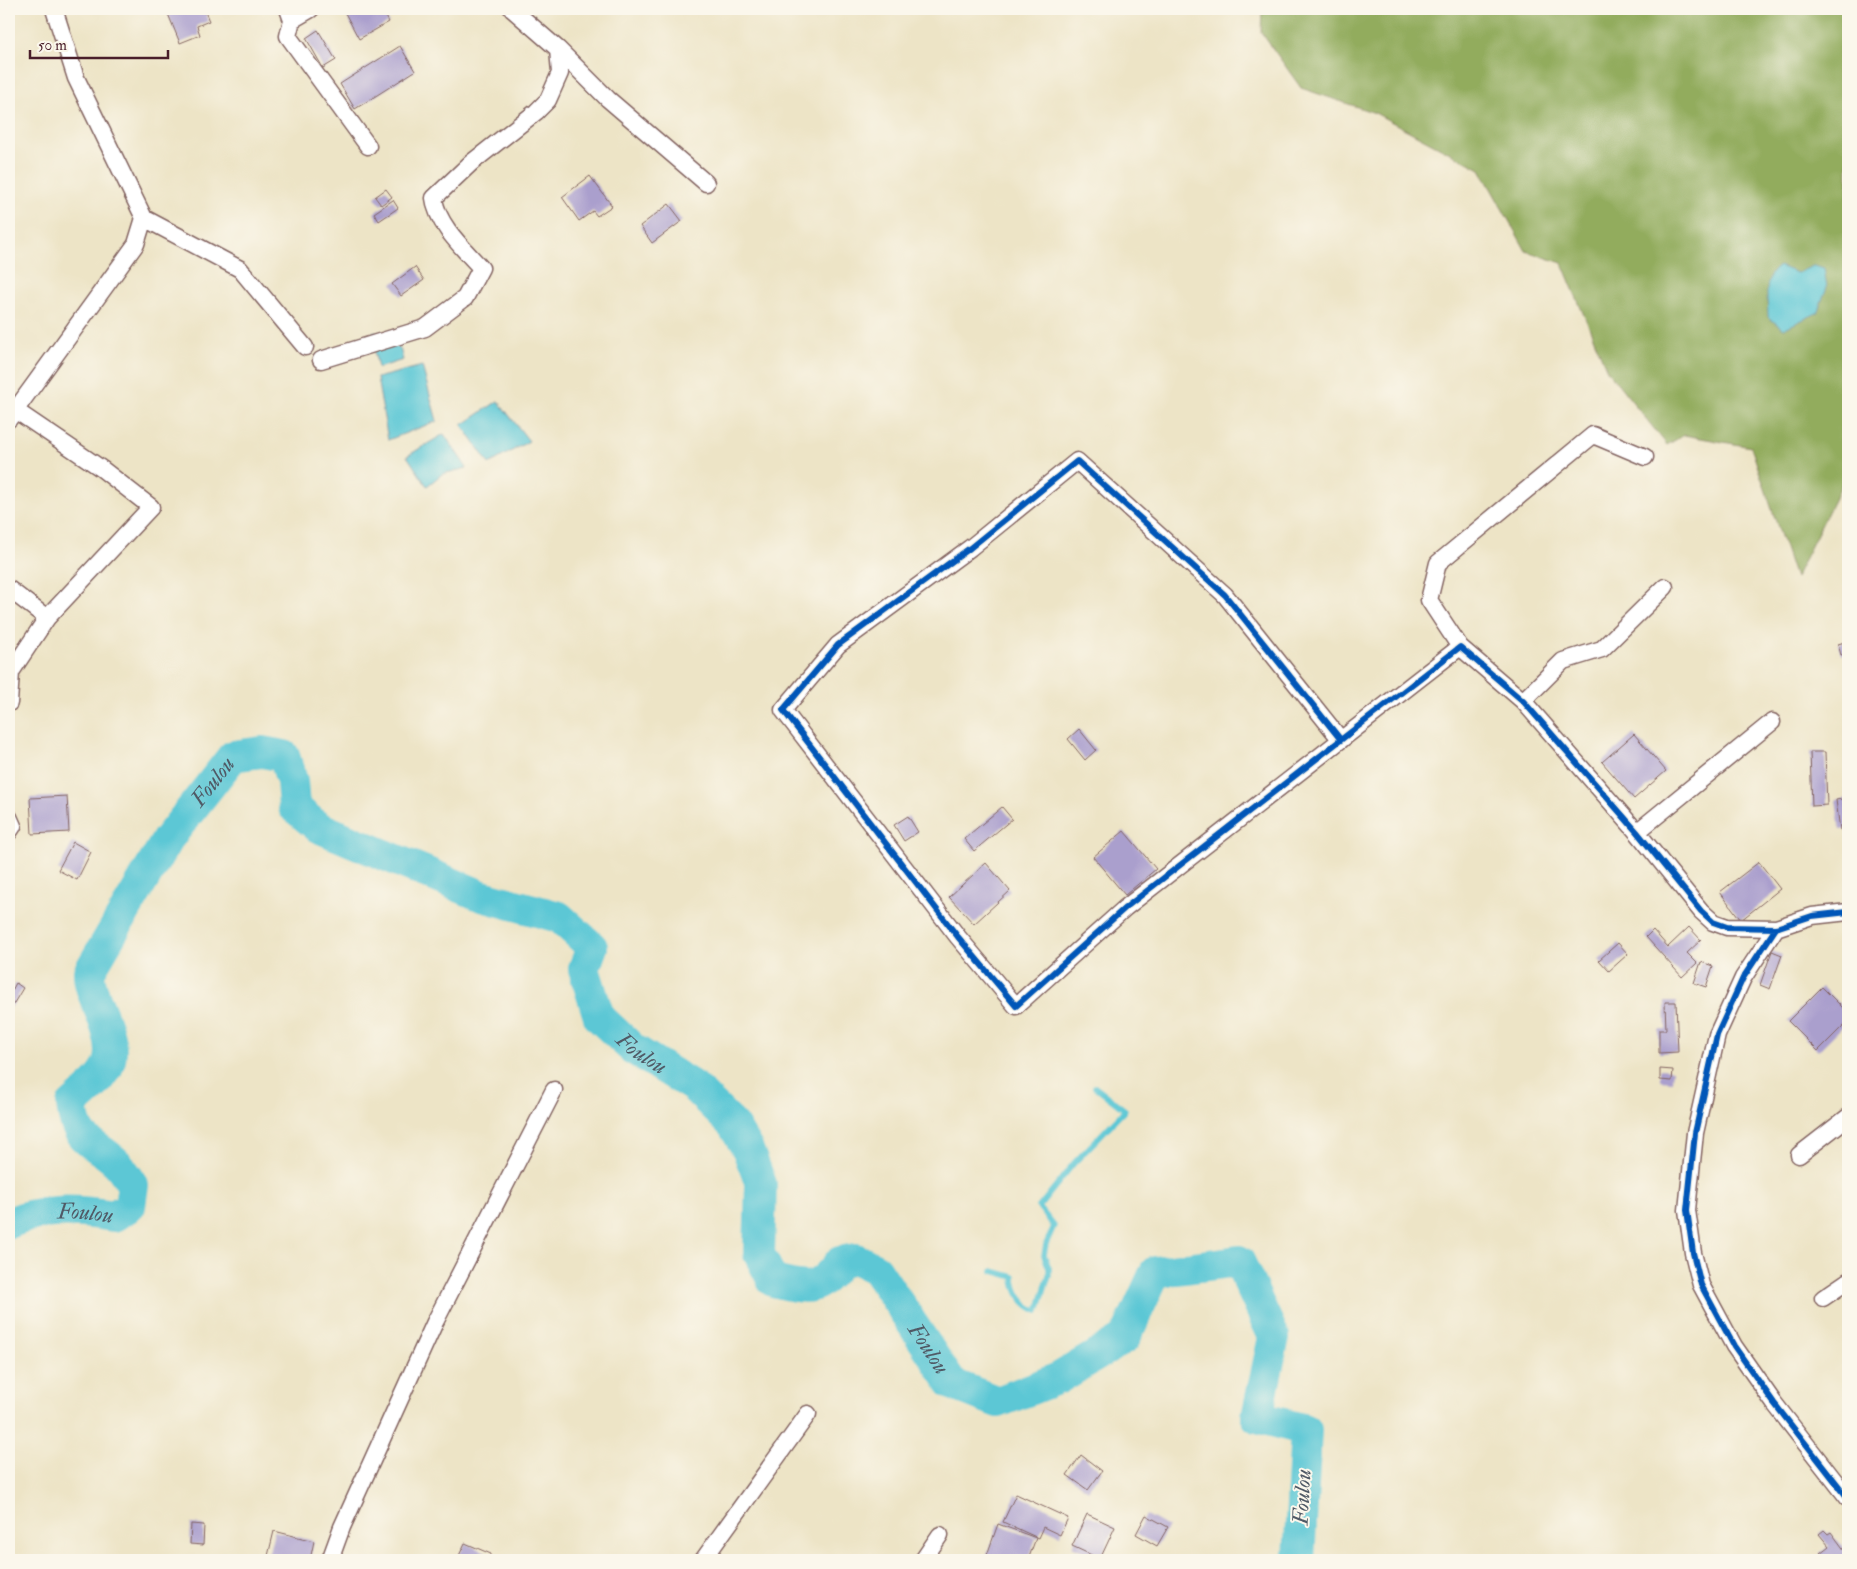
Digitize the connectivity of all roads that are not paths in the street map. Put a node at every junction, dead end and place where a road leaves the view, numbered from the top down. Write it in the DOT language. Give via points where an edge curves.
graph roads {
  1 [pos="54,9"];
  2 [pos="311,9"];
  3 [pos="512,9"];
  4 [pos="290,14"];
  5 [pos="558,49"];
  6 [pos="368,146"];
  7 [pos="706,183"];
  8 [pos="144,218"];
  9 [pos="305,347"];
  10 [pos="321,360"];
  11 [pos="12,415"];
  12 [pos="1645,457"];
  13 [pos="1666,587"];
  14 [pos="9,589"];
  15 [pos="47,618"];
  16 [pos="1460,647"];
  17 [pos="1523,701"];
  18 [pos="9,703"];
  19 [pos="1772,722"];
  20 [pos="1341,740"];
  21 [pos="9,817"];
  22 [pos="9,832"];
  23 [pos="1637,832"];
  24 [pos="1848,912"];
  25 [pos="1776,928"];
  26 [pos="554,1090"];
  27 [pos="1848,1117"];
  28 [pos="1799,1155"];
  29 [pos="1848,1281"];
  30 [pos="1823,1298"];
  31 [pos="808,1414"];
  32 [pos="1848,1498"];
  33 [pos="940,1535"];
  34 [pos="330,1560"];
  35 [pos="703,1560"];
  36 [pos="923,1560"];
  1 -- 8 [label="street" via="76,78"];
  2 -- 4 [label="street"];
  3 -- 5 [label="street"];
  4 -- 6 [label="street" via="288,36"];
  5 -- 7 [label="street" via="608,99"];
  5 -- 10 [label="street" via="560,73 548,100 470,163 434,198 435,206 452,235 481,268 465,298 425,328"];
  8 -- 9 [label="street" via="240,269"];
  8 -- 11 [label="street" via="136,244"];
  11 -- 15 [label="street" via="102,469 151,506"];
  12 -- 16 [label="street" via="1593,435 1438,563 1429,600"];
  13 -- 17 [label="street" via="1602,649 1563,661"];
  14 -- 15 [label="street"];
  15 -- 18 [label="street" via="11,672"];
  16 -- 17 [label="street"];
  16 -- 20 [label="street"];
  17 -- 23 [label="street"];
  19 -- 23 [label="street"];
  20 -- 20 [label="street" via="1125,908 1016,1006 958,937 783,710 838,645 970,548 1077,461 1225,596"];
  21 -- 22 [label="street" via="13,826"];
  23 -- 25 [label="street" via="1713,922 1727,927"];
  24 -- 25 [label="street" via="1812,916"];
  25 -- 32 [label="street" via="1744,978 1717,1035 1694,1133 1687,1210 1701,1285 1734,1346"];
  26 -- 34 [label="street" via="435,1322"];
  27 -- 28 [label="street"];
  29 -- 30 [label="street"];
  31 -- 35 [label="street"];
  33 -- 36 [label="street"];
}
